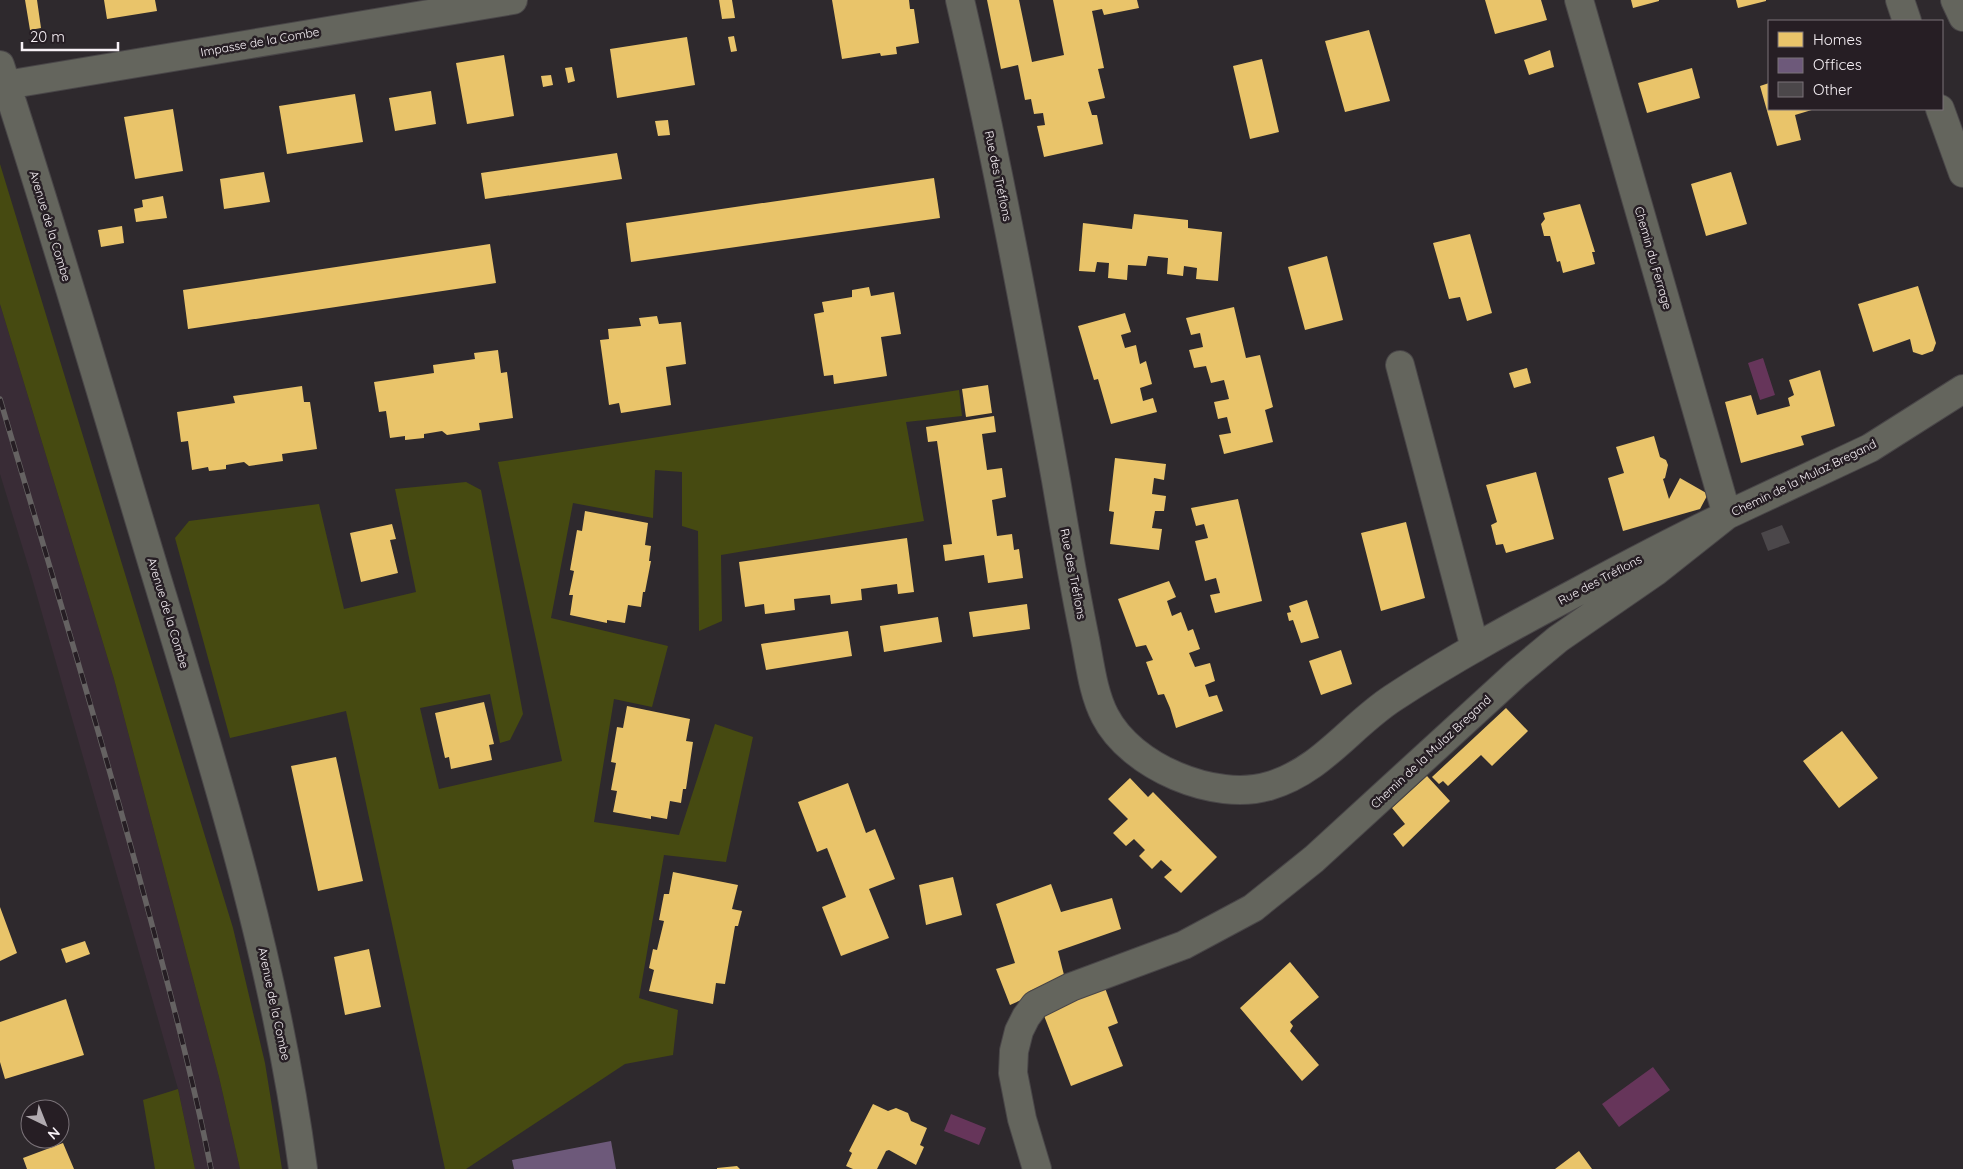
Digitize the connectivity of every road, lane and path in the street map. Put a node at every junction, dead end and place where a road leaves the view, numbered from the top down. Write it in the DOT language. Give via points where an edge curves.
graph roads {
  1 [pos="513,0"];
  2 [pos="960,0"];
  3 [pos="1579,0"];
  4 [pos="1900,0"];
  5 [pos="1955,0"];
  6 [pos="1963,17"];
  7 [pos="1907,20"];
  8 [pos="3,75"];
  9 [pos="1940,110"];
  10 [pos="1959,160"];
  11 [pos="1400,365"];
  12 [pos="1963,389"];
  13 [pos="1727,515"];
  14 [pos="1475,648"];
  15 [pos="303,1169"];
  16 [pos="1037,1169"];
  1 -- 8 [label="street, Impasse de la Combe"];
  2 -- 14 [label="street, Rue des Tréflons" via="1021,286 1096,693 1106,718 1121,739 1140,757 1188,779 1213,787 1239,790 1265,787 1290,779 1313,766 1380,707"];
  3 -- 13 [label="street, Chemin du Ferrage"];
  4 -- 7 [label="street"];
  5 -- 6 [label="street"];
  8 -- 15 [label="street, Avenue de la Combe" via="242,864 276,1009"];
  9 -- 10 [label="street"];
  11 -- 14 [label="street"];
  12 -- 13 [label="street, Chemin de la Mulaz Bregand" via="1870,448"];
  13 -- 14 [label="street, Rue des Tréflons" via="1673,540"];
  13 -- 16 [label="street, Chemin de la Mulaz Bregand" via="1655,572 1558,639 1314,860 1253,908 1184,945 1071,987 1035,1005 1019,1031 1013,1073"];
}
